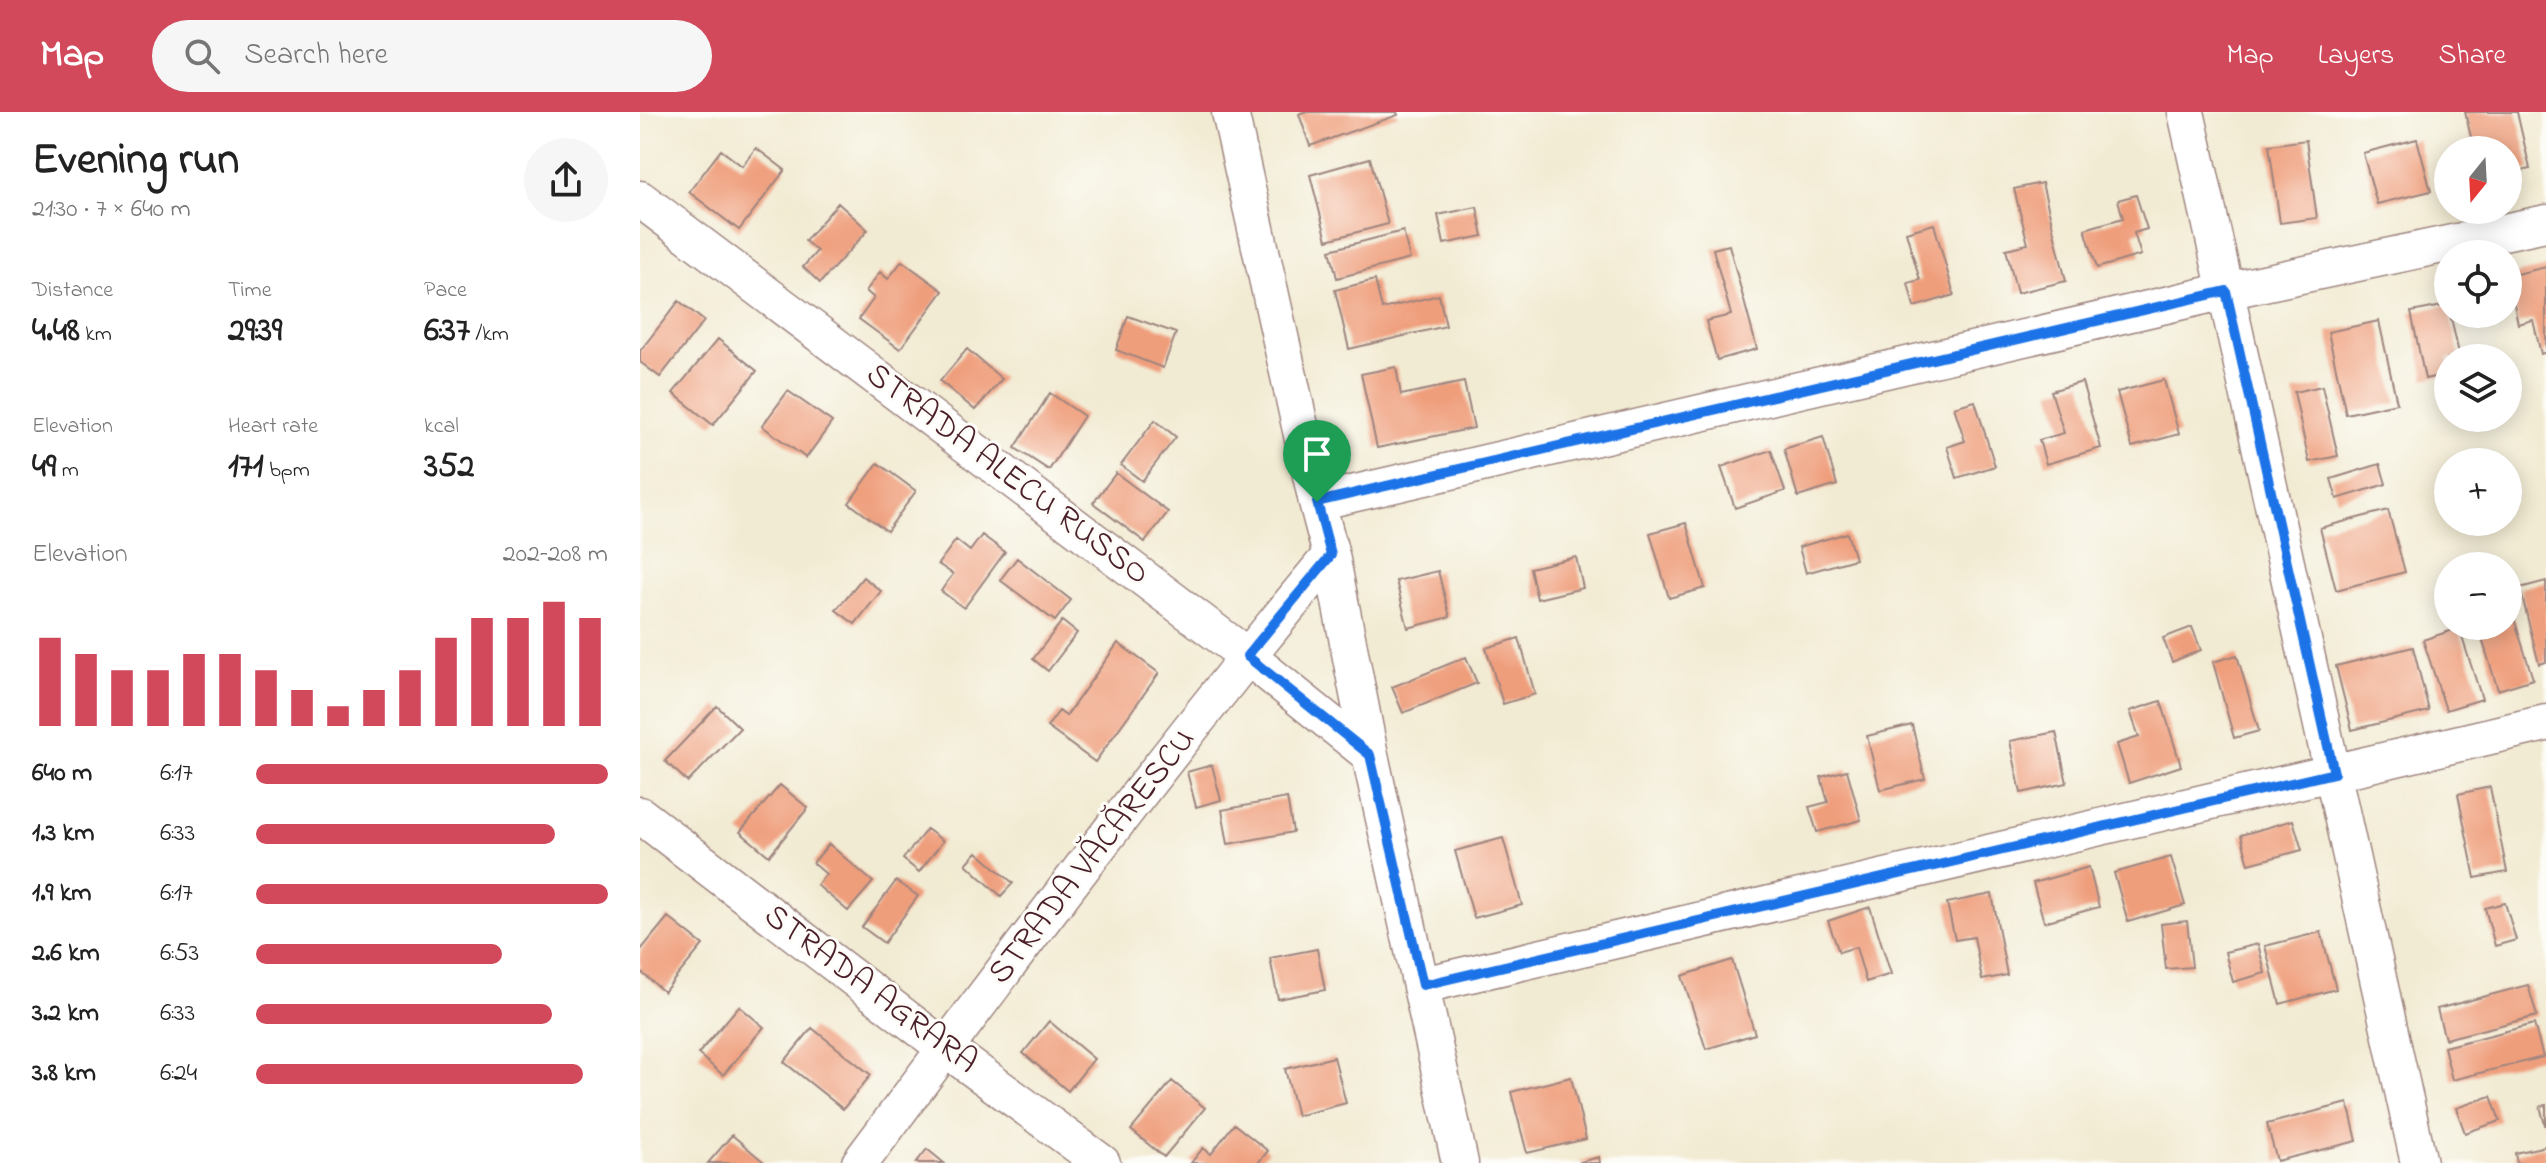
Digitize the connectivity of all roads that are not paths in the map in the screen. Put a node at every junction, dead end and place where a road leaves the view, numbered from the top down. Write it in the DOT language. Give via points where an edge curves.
graph roads {
  1 [pos="1230,112"];
  2 [pos="2186,112"];
  3 [pos="640,199"];
  4 [pos="2546,223"];
  5 [pos="2226,291"];
  6 [pos="1317,502"];
  7 [pos="1331,555"];
  8 [pos="1247,656"];
  9 [pos="2546,723"];
  10 [pos="1370,755"];
  11 [pos="2334,773"];
  12 [pos="640,815"];
  13 [pos="1423,985"];
  14 [pos="945,1048"];
  15 [pos="860,1163"];
  16 [pos="1102,1163"];
  17 [pos="1460,1163"];
  18 [pos="2419,1163"];
  1 -- 6 [label="street"];
  2 -- 5 [label="street"];
  3 -- 8 [label="street, STRADA ALECU RUSSO"];
  4 -- 5 [label="street"];
  5 -- 6 [label="street"];
  5 -- 11 [label="street"];
  6 -- 7 [label="street"];
  7 -- 8 [label="street, STRADA VĂCĂRESCU"];
  7 -- 10 [label="street"];
  8 -- 10 [label="street, STRADA ALECU RUSSO"];
  8 -- 14 [label="street, STRADA VĂCĂRESCU"];
  9 -- 11 [label="street"];
  10 -- 13 [label="street"];
  11 -- 13 [label="street"];
  11 -- 18 [label="street"];
  12 -- 14 [label="street, STRADA AGRARA"];
  13 -- 17 [label="street"];
  14 -- 15 [label="street, STRADA VĂCĂRESCU"];
  14 -- 16 [label="street, STRADA AGRARA"];
}
